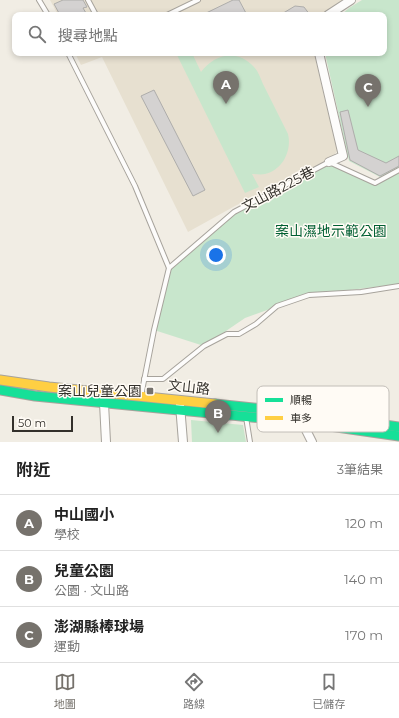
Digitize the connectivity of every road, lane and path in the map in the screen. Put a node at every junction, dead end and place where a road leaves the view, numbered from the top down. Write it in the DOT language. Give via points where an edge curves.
graph roads {
  1 [pos="39,0"];
  2 [pos="88,0"];
  3 [pos="198,0"];
  4 [pos="351,0"];
  5 [pos="190,2"];
  6 [pos="46,12"];
  7 [pos="94,12"];
  8 [pos="172,12"];
  9 [pos="333,12"];
  10 [pos="70,56"];
  11 [pos="320,56"];
  12 [pos="329,162"];
  13 [pos="399,170"];
  14 [pos="169,268"];
  15 [pos="399,286"];
  16 [pos="144,379"];
  17 [pos="0,380"];
  18 [pos="0,390"];
  19 [pos="140,396"];
  20 [pos="104,403"];
  21 [pos="180,405"];
  22 [pos="257,413"];
  23 [pos="246,416"];
  24 [pos="257,416"];
  25 [pos="389,426"];
  26 [pos="399,427"];
  27 [pos="308,432"];
  28 [pos="379,432"];
  29 [pos="399,436"];
  30 [pos="106,442"];
  31 [pos="184,442"];
  32 [pos="250,442"];
  33 [pos="312,442"];
  34 [pos="390,442"];
  1 -- 6 [label="lane"];
  2 -- 7 [label="lane"];
  3 -- 5 [label="lane"];
  4 -- 9 [label="street"];
  5 -- 8 [label="lane"];
  10 -- 14 [label="lane" via="135,186"];
  11 -- 12 [label="street" via="343,156"];
  12 -- 13 [label="lane, 文山路225巷" via="374,183"];
  12 -- 14 [label="lane, 文山路225巷" via="234,212"];
  14 -- 16 [label="lane"];
  15 -- 16 [label="lane" via="361,292 309,295 277,306 256,324 239,334 227,334 204,346 162,380"];
  16 -- 19 [label="lane"];
  17 -- 19 [label="main road, 文山路" via="37,387"];
  18 -- 20 [label="main road, 文山路"];
  19 -- 21 [label="main road, 文山路"];
  20 -- 21 [label="main road, 文山路"];
  20 -- 30 [label="street"];
  21 -- 22 [label="main road, 文山路"];
  21 -- 23 [label="main road, 文山路"];
  21 -- 31 [label="street"];
  23 -- 24 [label="main road, 文山路"];
  23 -- 32 [label="lane"];
  25 -- 26 [label="main road, 文山路"];
  27 -- 33 [label="street"];
  28 -- 29 [label="main road, 文山路"];
  29 -- 34 [label="street"];
}
